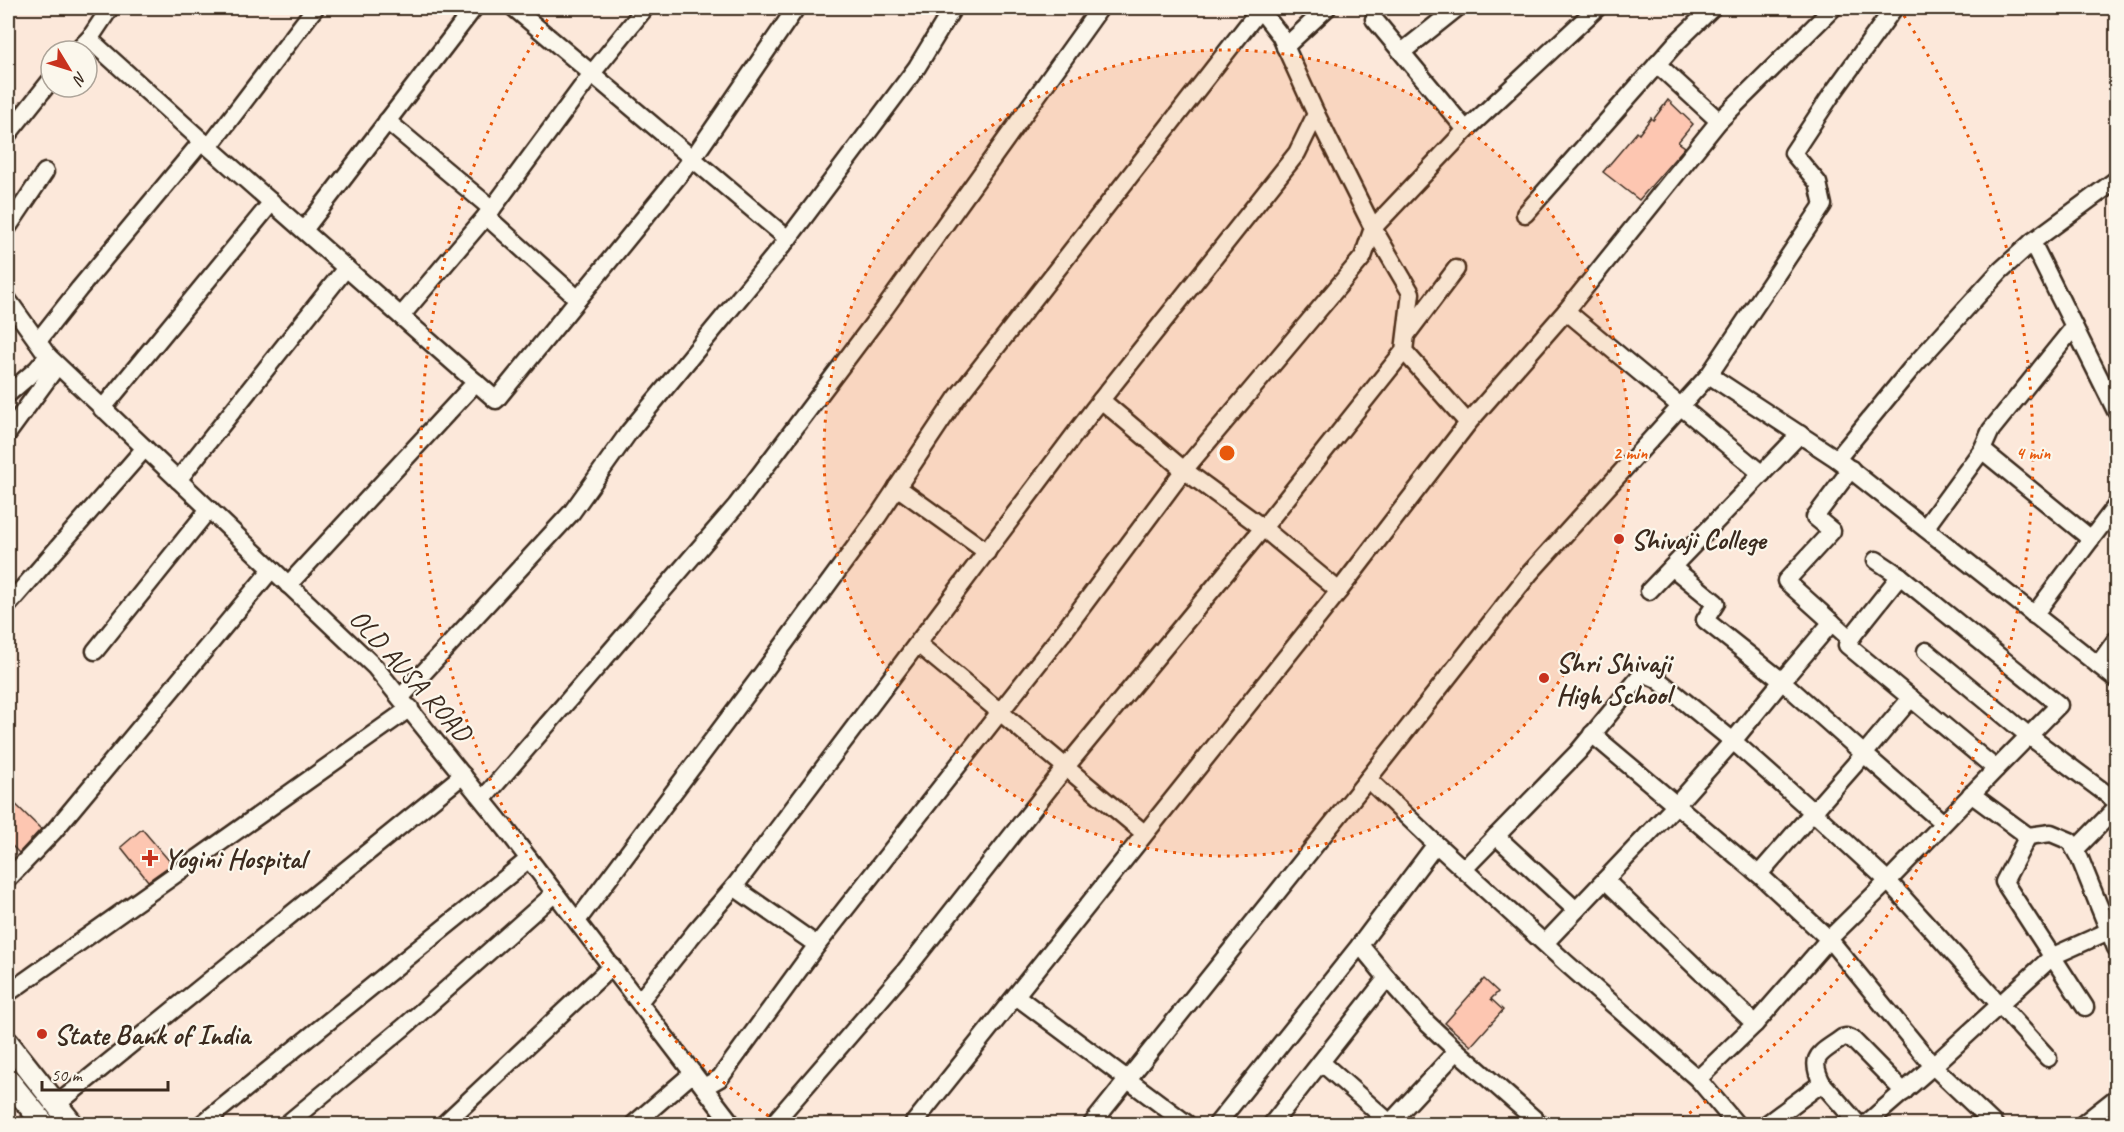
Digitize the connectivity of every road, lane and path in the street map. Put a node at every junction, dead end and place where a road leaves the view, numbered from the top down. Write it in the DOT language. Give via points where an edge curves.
graph roads {
  1 [pos="110,8"];
  2 [pos="315,8"];
  3 [pos="474,8"];
  4 [pos="514,8"];
  5 [pos="796,8"];
  6 [pos="954,8"];
  7 [pos="1100,8"];
  8 [pos="1260,8"];
  9 [pos="1326,8"];
  10 [pos="1457,8"];
  11 [pos="1597,8"];
  12 [pos="1712,8"];
  13 [pos="1833,8"];
  14 [pos="1894,8"];
  15 [pos="641,9"];
  16 [pos="1374,19"];
  17 [pos="90,39"];
  18 [pos="99,47"];
  19 [pos="1286,47"];
  20 [pos="1402,52"];
  21 [pos="1657,64"];
  22 [pos="593,72"];
  23 [pos="39,95"];
  24 [pos="1317,114"];
  25 [pos="387,121"];
  26 [pos="1719,121"];
  27 [pos="1466,130"];
  28 [pos="8,134"];
  29 [pos="206,144"];
  30 [pos="693,158"];
  31 [pos="45,172"];
  32 [pos="2116,180"];
  33 [pos="272,202"];
  34 [pos="489,212"];
  35 [pos="1525,214"];
  36 [pos="8,227"];
  37 [pos="1373,228"];
  38 [pos="304,230"];
  39 [pos="788,239"];
  40 [pos="2032,242"];
  41 [pos="346,268"];
  42 [pos="1456,269"];
  43 [pos="578,299"];
  44 [pos="8,300"];
  45 [pos="1566,311"];
  46 [pos="401,316"];
  47 [pos="2074,327"];
  48 [pos="38,341"];
  49 [pos="1405,343"];
  50 [pos="52,361"];
  51 [pos="1709,375"];
  52 [pos="476,382"];
  53 [pos="8,394"];
  54 [pos="1101,400"];
  55 [pos="1680,408"];
  56 [pos="102,409"];
  57 [pos="2116,411"];
  58 [pos="1468,423"];
  59 [pos="8,433"];
  60 [pos="1800,434"];
  61 [pos="145,448"];
  62 [pos="1982,450"];
  63 [pos="1837,459"];
  64 [pos="1184,470"];
  65 [pos="1851,470"];
  66 [pos="1761,474"];
  67 [pos="178,480"];
  68 [pos="897,487"];
  69 [pos="2116,506"];
  70 [pos="209,509"];
  71 [pos="1263,528"];
  72 [pos="1925,528"];
  73 [pos="2091,539"];
  74 [pos="987,552"];
  75 [pos="1876,561"];
  76 [pos="1672,567"];
  77 [pos="272,569"];
  78 [pos="1900,576"];
  79 [pos="288,585"];
  80 [pos="1339,591"];
  81 [pos="1649,591"];
  82 [pos="8,604"];
  83 [pos="2034,615"];
  84 [pos="1832,622"];
  85 [pos="1853,635"];
  86 [pos="2116,640"];
  87 [pos="918,644"];
  88 [pos="95,651"];
  89 [pos="1926,651"];
  90 [pos="2098,665"];
  91 [pos="2116,680"];
  92 [pos="1782,681"];
  93 [pos="1911,698"];
  94 [pos="405,702"];
  95 [pos="1000,711"];
  96 [pos="1592,734"];
  97 [pos="2029,736"];
  98 [pos="1732,741"];
  99 [pos="1864,754"];
  100 [pos="1065,768"];
  101 [pos="1996,769"];
  102 [pos="463,775"];
  103 [pos="1368,779"];
  104 [pos="1971,794"];
  105 [pos="483,800"];
  106 [pos="2116,801"];
  107 [pos="1677,804"];
  108 [pos="2116,808"];
  109 [pos="1813,812"];
  110 [pos="1943,824"];
  111 [pos="1144,833"];
  112 [pos="1496,836"];
  113 [pos="2028,836"];
  114 [pos="1436,844"];
  115 [pos="2076,849"];
  116 [pos="529,859"];
  117 [pos="1464,869"];
  118 [pos="1759,874"];
  119 [pos="8,879"];
  120 [pos="1605,880"];
  121 [pos="1888,881"];
  122 [pos="734,887"];
  123 [pos="555,892"];
  124 [pos="1576,910"];
  125 [pos="576,921"];
  126 [pos="2109,931"];
  127 [pos="1829,939"];
  128 [pos="1545,943"];
  129 [pos="817,945"];
  130 [pos="1360,945"];
  131 [pos="2116,948"];
  132 [pos="2053,956"];
  133 [pos="612,966"];
  134 [pos="1387,978"];
  135 [pos="8,993"];
  136 [pos="1016,996"];
  137 [pos="639,1002"];
  138 [pos="1999,1004"];
  139 [pos="2085,1007"];
  140 [pos="1755,1024"];
  141 [pos="8,1043"];
  142 [pos="1457,1051"];
  143 [pos="2048,1058"];
  144 [pos="1321,1062"];
  145 [pos="1933,1066"];
  146 [pos="693,1073"];
  147 [pos="1128,1079"];
  148 [pos="1698,1079"];
  149 [pos="8,1080"];
  150 [pos="1822,1083"];
  151 [pos="704,1087"];
  152 [pos="1904,1092"];
  153 [pos="2116,1098"];
  154 [pos="56,1105"];
  155 [pos="1391,1124"];
  156 [pos="44,1125"];
  157 [pos="72,1125"];
  158 [pos="202,1125"];
  159 [pos="287,1125"];
  160 [pos="444,1125"];
  161 [pos="634,1125"];
  162 [pos="732,1125"];
  163 [pos="773,1125"];
  164 [pos="913,1125"];
  165 [pos="1092,1125"];
  166 [pos="1187,1125"];
  167 [pos="1217,1125"];
  168 [pos="1272,1125"];
  169 [pos="1540,1125"];
  170 [pos="1736,1125"];
  171 [pos="1767,1125"];
  172 [pos="1858,1125"];
  173 [pos="1866,1125"];
  174 [pos="1994,1125"];
  175 [pos="2083,1125"];
  1 -- 17 [label="street"];
  2 -- 29 [label="street"];
  3 -- 25 [label="street"];
  4 -- 22 [label="street"];
  5 -- 30 [label="street"];
  6 -- 39 [label="street" via="917,67"];
  7 -- 105 [label="street" via="885,308 736,506"];
  8 -- 19 [label="street"];
  8 -- 68 [label="street" via="956,399"];
  9 -- 19 [label="street"];
  10 -- 20 [label="street"];
  11 -- 27 [label="street"];
  12 -- 21 [label="street"];
  13 -- 26 [label="street"];
  14 -- 51 [label="street" via="1793,153 1818,183 1823,205"];
  15 -- 22 [label="street"];
  16 -- 20 [label="street"];
  18 -- 29 [label="street"];
  19 -- 24 [label="street"];
  20 -- 27 [label="street"];
  21 -- 26 [label="street"];
  21 -- 35 [label="street"];
  22 -- 30 [label="street"];
  22 -- 34 [label="street"];
  23 -- 28 [label="street"];
  24 -- 37 [label="street"];
  24 -- 54 [label="street" via="1297,153"];
  25 -- 34 [label="street"];
  25 -- 38 [label="street"];
  26 -- 45 [label="street"];
  27 -- 37 [label="street"];
  29 -- 33 [label="street"];
  29 -- 48 [label="street"];
  30 -- 39 [label="street"];
  30 -- 43 [label="street"];
  31 -- 36 [label="street"];
  32 -- 40 [label="street"];
  33 -- 38 [label="street"];
  33 -- 56 [label="street"];
  34 -- 43 [label="street"];
  34 -- 46 [label="street"];
  37 -- 49 [label="street" via="1411,293"];
  37 -- 64 [label="street" via="1363,257"];
  38 -- 41 [label="street"];
  39 -- 94 [label="street" via="628,432 572,512"];
  40 -- 47 [label="street"];
  40 -- 63 [label="street" via="2000,271 1919,360"];
  41 -- 46 [label="street"];
  41 -- 67 [label="street"];
  42 -- 49 [label="street"];
  43 -- 52 [label="street" via="496,400"];
  44 -- 48 [label="street, OLD AUSA ROAD"];
  45 -- 55 [label="street"];
  45 -- 58 [label="street"];
  46 -- 52 [label="street"];
  47 -- 57 [label="street"];
  47 -- 62 [label="street" via="1991,430"];
  48 -- 50 [label="street, OLD AUSA ROAD"];
  49 -- 58 [label="street"];
  49 -- 71 [label="street"];
  50 -- 53 [label="street"];
  50 -- 56 [label="street, OLD AUSA ROAD"];
  50 -- 59 [label="street"];
  51 -- 55 [label="street"];
  51 -- 60 [label="street"];
  52 -- 79 [label="street"];
  54 -- 64 [label="street"];
  54 -- 74 [label="street"];
  55 -- 66 [label="street"];
  55 -- 103 [label="street" via="1528,574"];
  56 -- 61 [label="street, OLD AUSA ROAD"];
  58 -- 80 [label="street"];
  60 -- 63 [label="street"];
  60 -- 66 [label="street"];
  61 -- 67 [label="street, OLD AUSA ROAD"];
  61 -- 82 [label="street"];
  62 -- 72 [label="street"];
  62 -- 73 [label="street"];
  63 -- 65 [label="street"];
  64 -- 71 [label="street"];
  64 -- 95 [label="street"];
  65 -- 72 [label="street"];
  65 -- 84 [label="street" via="1815,518 1832,531 1786,582"];
  66 -- 76 [label="street"];
  67 -- 70 [label="street, OLD AUSA ROAD"];
  68 -- 74 [label="street"];
  68 -- 125 [label="street"];
  69 -- 73 [label="street"];
  70 -- 77 [label="street, OLD AUSA ROAD"];
  70 -- 88 [label="street"];
  71 -- 80 [label="street"];
  71 -- 100 [label="street"];
  72 -- 83 [label="street"];
  73 -- 83 [label="street"];
  74 -- 87 [label="street"];
  75 -- 78 [label="street"];
  76 -- 81 [label="street"];
  76 -- 92 [label="street" via="1716,603 1705,621"];
  77 -- 79 [label="street, OLD AUSA ROAD"];
  77 -- 119 [label="street" via="54,831"];
  78 -- 85 [label="street"];
  78 -- 97 [label="street" via="2059,705"];
  79 -- 94 [label="street, OLD AUSA ROAD" via="375,667"];
  80 -- 111 [label="street"];
  83 -- 90 [label="street"];
  84 -- 85 [label="street" via="1846,635"];
  84 -- 92 [label="street"];
  85 -- 93 [label="street" via="1847,645"];
  86 -- 90 [label="street"];
  87 -- 95 [label="street"];
  87 -- 122 [label="street"];
  89 -- 97 [label="street"];
  90 -- 91 [label="street"];
  92 -- 98 [label="street"];
  92 -- 99 [label="street"];
  93 -- 99 [label="street"];
  93 -- 101 [label="street"];
  94 -- 102 [label="street, OLD AUSA ROAD"];
  94 -- 135 [label="street"];
  95 -- 100 [label="street"];
  95 -- 129 [label="street"];
  96 -- 98 [label="street" via="1643,673 1657,679"];
  96 -- 107 [label="street"];
  96 -- 112 [label="street"];
  97 -- 101 [label="street"];
  97 -- 106 [label="street"];
  98 -- 107 [label="street"];
  98 -- 109 [label="street"];
  99 -- 109 [label="street"];
  99 -- 110 [label="street"];
  100 -- 111 [label="street"];
  100 -- 163 [label="street" via="905,971"];
  101 -- 104 [label="street"];
  102 -- 105 [label="street, OLD AUSA ROAD"];
  102 -- 154 [label="street"];
  103 -- 114 [label="street"];
  103 -- 147 [label="street"];
  104 -- 110 [label="street"];
  104 -- 113 [label="street"];
  105 -- 116 [label="street, OLD AUSA ROAD"];
  107 -- 118 [label="street"];
  107 -- 120 [label="street"];
  108 -- 115 [label="street"];
  109 -- 118 [label="street"];
  109 -- 121 [label="street"];
  110 -- 121 [label="street"];
  111 -- 136 [label="street"];
  112 -- 117 [label="street"];
  112 -- 124 [label="street"];
  113 -- 115 [label="street" via="2051,833 2070,841"];
  113 -- 132 [label="street" via="2004,882"];
  114 -- 117 [label="street"];
  114 -- 130 [label="street"];
  115 -- 126 [label="street"];
  116 -- 123 [label="street, OLD AUSA ROAD"];
  116 -- 158 [label="street"];
  117 -- 128 [label="street"];
  118 -- 127 [label="street"];
  120 -- 124 [label="street"];
  120 -- 140 [label="street"];
  121 -- 127 [label="street"];
  121 -- 138 [label="street"];
  122 -- 129 [label="street"];
  122 -- 137 [label="street"];
  123 -- 125 [label="street, OLD AUSA ROAD"];
  123 -- 159 [label="street"];
  124 -- 128 [label="street"];
  125 -- 133 [label="street, OLD AUSA ROAD"];
  126 -- 131 [label="street"];
  126 -- 132 [label="street"];
  127 -- 140 [label="street"];
  127 -- 145 [label="street"];
  128 -- 148 [label="street"];
  129 -- 151 [label="street" via="720,1078"];
  130 -- 134 [label="street"];
  130 -- 167 [label="street"];
  132 -- 138 [label="street"];
  132 -- 139 [label="street"];
  133 -- 137 [label="street, OLD AUSA ROAD"];
  133 -- 160 [label="street"];
  134 -- 142 [label="street"];
  134 -- 144 [label="street"];
  136 -- 147 [label="street"];
  136 -- 164 [label="street"];
  137 -- 146 [label="street, OLD AUSA ROAD"];
  138 -- 143 [label="street"];
  138 -- 145 [label="street"];
  140 -- 148 [label="street"];
  141 -- 154 [label="main road"];
  142 -- 155 [label="street"];
  142 -- 169 [label="street"];
  144 -- 155 [label="street"];
  144 -- 168 [label="street"];
  145 -- 152 [label="street"];
  145 -- 174 [label="street"];
  146 -- 151 [label="street, OLD AUSA ROAD"];
  146 -- 161 [label="street"];
  147 -- 165 [label="street"];
  147 -- 166 [label="street"];
  148 -- 170 [label="street"];
  149 -- 156 [label="main road"];
  150 -- 152 [label="street" via="1816,1061 1846,1037"];
  150 -- 171 [label="street"];
  150 -- 172 [label="street"];
  151 -- 162 [label="street, OLD AUSA ROAD"];
  152 -- 173 [label="street"];
  153 -- 175 [label="street"];
  154 -- 157 [label="main road"];
}
